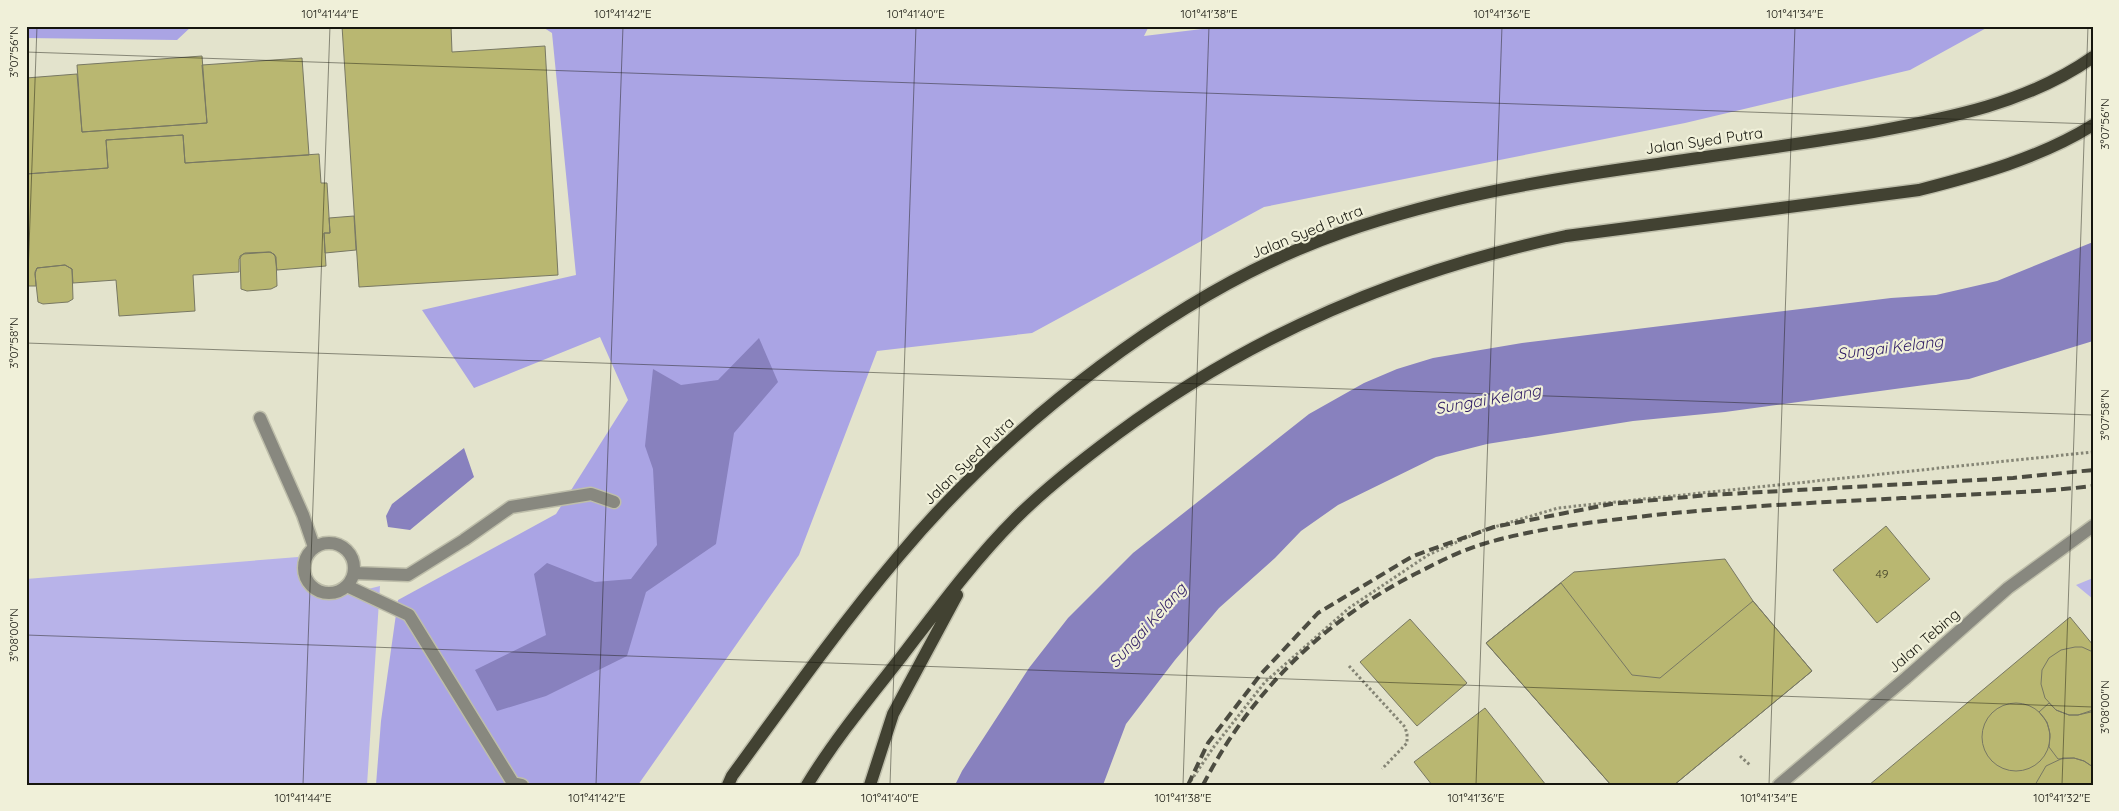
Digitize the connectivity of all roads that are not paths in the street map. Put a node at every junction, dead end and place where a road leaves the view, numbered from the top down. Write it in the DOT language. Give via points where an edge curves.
graph roads {
  1 [pos="2093,57"];
  2 [pos="2093,125"];
  3 [pos="260,418"];
  4 [pos="614,502"];
  5 [pos="2093,526"];
  6 [pos="314,547"];
  7 [pos="972,566"];
  8 [pos="354,573"];
  9 [pos="347,586"];
  10 [pos="730,780"];
  11 [pos="522,785"];
  12 [pos="722,785"];
  13 [pos="807,785"];
  14 [pos="870,785"];
  15 [pos="1779,785"];
  1 -- 10 [label="main road, Jalan Syed Putra" via="2052,81 1969,112 1820,141 1501,188 1413,210 1340,233 1232,282 1167,321 1097,370 1010,441 950,498 831,641"];
  2 -- 7 [label="main road" via="2027,157 1967,178 1919,190 1566,236 1503,250 1371,292 1246,352 1143,416 1048,488"];
  3 -- 6 [label="street"];
  4 -- 8 [label="street" via="591,494 511,507 408,575"];
  5 -- 15 [label="street, Jalan Tebing" via="2008,588"];
  6 -- 8 [label="street" via="328,542 343,547 353,558"];
  6 -- 9 [label="street" via="306,556 303,567 306,579 325,593 337,592"];
  7 -- 13 [label="main road" via="829,748"];
  7 -- 14 [label="main road" via="893,714"];
  8 -- 9 [label="street"];
  9 -- 11 [label="street" via="409,615 513,783"];
  10 -- 12 [label="main road, Jalan Syed Putra"];
}
